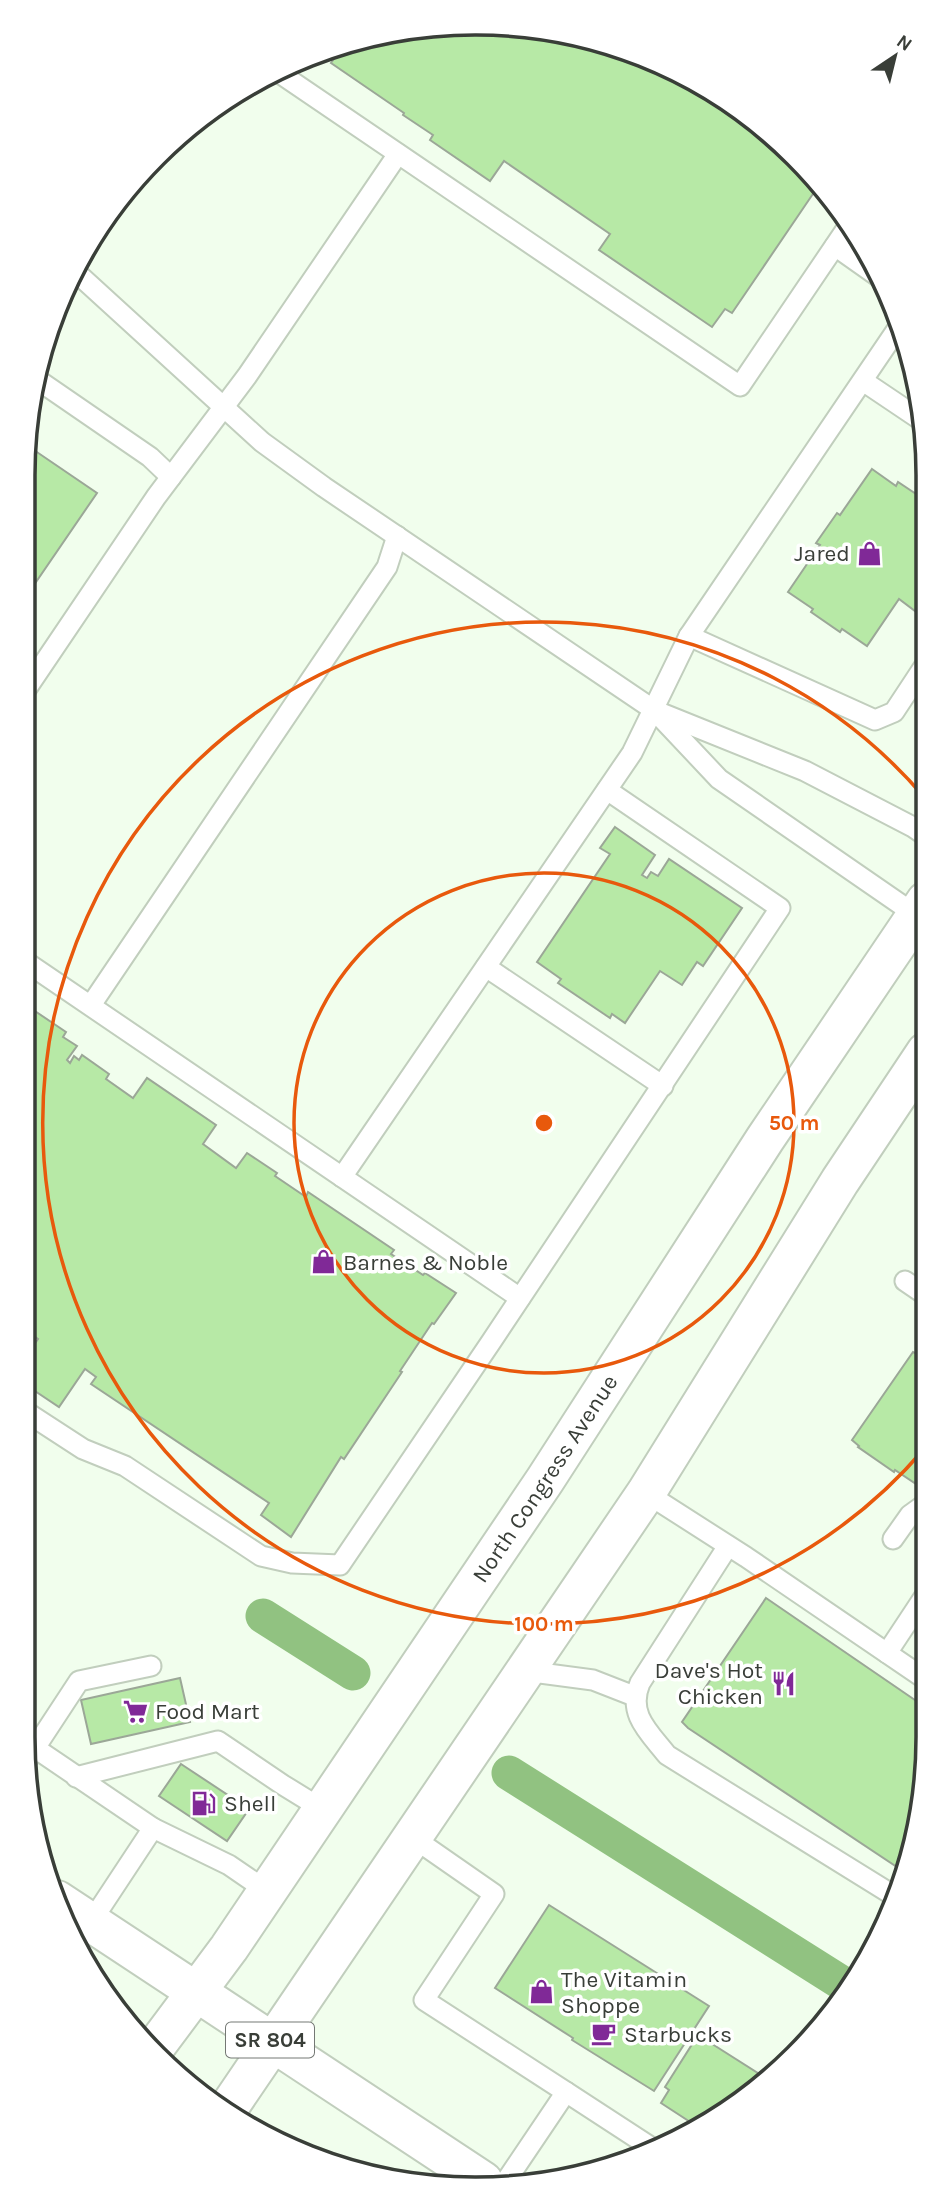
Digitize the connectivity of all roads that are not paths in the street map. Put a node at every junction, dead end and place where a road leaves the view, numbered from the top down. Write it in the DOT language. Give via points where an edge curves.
graph roads {
  1 [pos="286,78"];
  2 [pos="398,153"];
  3 [pos="843,233"];
  4 [pos="835,246"];
  5 [pos="863,265"];
  6 [pos="82,278"];
  7 [pos="893,335"];
  8 [pos="863,381"];
  9 [pos="44,384"];
  10 [pos="223,407"];
  11 [pos="911,414"];
  12 [pos="171,477"];
  13 [pos="397,537"];
  14 [pos="689,636"];
  15 [pos="35,676"];
  16 [pos="916,679"];
  17 [pos="654,710"];
  18 [pos="607,790"];
  19 [pos="916,829"];
  20 [pos="916,905"];
  21 [pos="916,915"];
  22 [pos="486,967"];
  23 [pos="35,968"];
  24 [pos="91,1006"];
  25 [pos="916,1067"];
  26 [pos="663,1086"];
  27 [pos="342,1177"];
  28 [pos="905,1281"];
  29 [pos="916,1288"];
  30 [pos="520,1298"];
  31 [pos="35,1418"];
  32 [pos="646,1493"];
  33 [pos="916,1511"];
  34 [pos="893,1539"];
  35 [pos="727,1546"];
  36 [pos="916,1609"];
  37 [pos="887,1653"];
  38 [pos="151,1665"];
  39 [pos="525,1671"];
  40 [pos="916,1673"];
  41 [pos="634,1696"];
  42 [pos="35,1747"];
  43 [pos="36,1756"];
  44 [pos="76,1777"];
  45 [pos="323,1809"];
  46 [pos="153,1828"];
  47 [pos="412,1837"];
  48 [pos="267,1891"];
  49 [pos="887,1892"];
  50 [pos="71,1909"];
  51 [pos="91,1922"];
  52 [pos="196,1991"];
  53 [pos="159,2042"];
  54 [pos="272,2042"];
  55 [pos="566,2092"];
  56 [pos="231,2103"];
  57 [pos="644,2143"];
  58 [pos="510,2175"];
  59 [pos="477,2177"];
  1 -- 2 [label="lane"];
  2 -- 4 [label="lane" via="740,386"];
  2 -- 10 [label="lane"];
  3 -- 4 [label="lane"];
  4 -- 5 [label="lane"];
  6 -- 10 [label="lane"];
  7 -- 8 [label="lane"];
  8 -- 11 [label="lane"];
  8 -- 14 [label="lane"];
  9 -- 12 [label="lane" via="150,457"];
  10 -- 12 [label="lane"];
  10 -- 13 [label="lane" via="262,442"];
  12 -- 15 [label="lane"];
  13 -- 17 [label="lane"];
  13 -- 24 [label="lane" via="387,567"];
  14 -- 16 [label="lane" via="875,720 894,712"];
  14 -- 17 [label="lane"];
  17 -- 18 [label="lane"];
  17 -- 19 [label="lane" via="805,771"];
  17 -- 20 [label="lane" via="719,779"];
  18 -- 22 [label="lane"];
  18 -- 26 [label="lane" via="780,908"];
  21 -- 45 [label="main road, North Congress Avenue"];
  22 -- 26 [label="lane"];
  22 -- 27 [label="lane"];
  23 -- 24 [label="lane"];
  24 -- 27 [label="lane"];
  25 -- 32 [label="main road"];
  26 -- 30 [label="lane"];
  27 -- 30 [label="lane"];
  28 -- 29 [label="lane"];
  30 -- 31 [label="lane" via="340,1565 261,1556 125,1466 83,1449"];
  32 -- 35 [label="lane"];
  32 -- 39 [label="main road"];
  33 -- 34 [label="lane"];
  35 -- 37 [label="lane"];
  35 -- 41 [label="lane"];
  36 -- 37 [label="lane"];
  37 -- 40 [label="lane"];
  38 -- 42 [label="lane" via="79,1681"];
  39 -- 41 [label="lane" via="593,1680"];
  39 -- 47 [label="main road"];
  41 -- 49 [label="lane" via="640,1721 667,1755"];
  43 -- 44 [label="lane"];
  44 -- 45 [label="lane" via="218,1741"];
  44 -- 46 [label="lane"];
  45 -- 48 [label="main road, North Congress Avenue"];
  46 -- 48 [label="lane" via="229,1866"];
  46 -- 51 [label="lane"];
  47 -- 54 [label="main road"];
  47 -- 55 [label="lane" via="494,1894 424,2000"];
  48 -- 52 [label="main road, North Congress Avenue"];
  50 -- 51 [label="main road, SR 804"];
  51 -- 52 [label="main road, SR 804"];
  52 -- 53 [label="main road, North Congress Avenue"];
  52 -- 54 [label="main road, SR 804"];
  54 -- 56 [label="main road"];
  54 -- 59 [label="main road, SR 804"];
  55 -- 57 [label="lane"];
  55 -- 58 [label="lane"];
}
